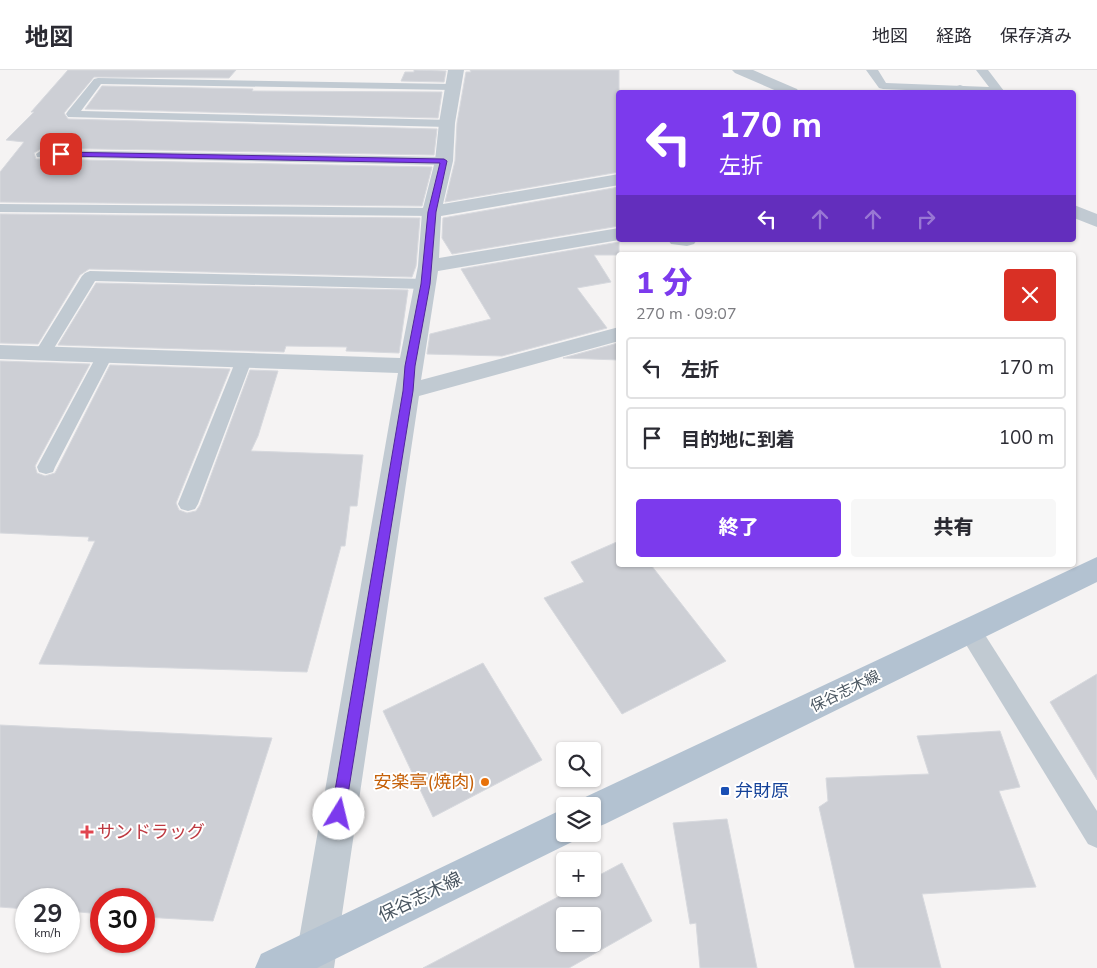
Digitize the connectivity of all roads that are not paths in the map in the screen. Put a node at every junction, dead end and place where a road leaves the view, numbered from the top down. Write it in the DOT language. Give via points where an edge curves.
graph roads {
  1 [pos="740,70"];
  2 [pos="872,70"];
  3 [pos="982,70"];
  4 [pos="454,79"];
  5 [pos="786,90"];
  6 [pos="945,90"];
  7 [pos="997,90"];
  8 [pos="446,122"];
  9 [pos="42,154"];
  10 [pos="444,161"];
  11 [pos="616,180"];
  12 [pos="0,208"];
  13 [pos="432,212"];
  14 [pos="1076,213"];
  15 [pos="1097,221"];
  16 [pos="616,235"];
  17 [pos="427,275"];
  18 [pos="616,335"];
  19 [pos="0,352"];
  20 [pos="42,354"];
  21 [pos="106,355"];
  22 [pos="244,360"];
  23 [pos="409,378"];
  24 [pos="46,467"];
  25 [pos="188,504"];
  26 [pos="1097,569"];
  27 [pos="970,631"];
  28 [pos="601,808"];
  29 [pos="556,831"];
  30 [pos="1097,835"];
  31 [pos="316,958"];
  32 [pos="275,968"];
  1 -- 5 [label="street"];
  2 -- 6 [label="lane" via="883,86"];
  3 -- 7 [label="lane"];
  4 -- 8 [label="street"];
  4 -- 8 [label="lane" via="98,81 72,114"];
  8 -- 10 [label="street"];
  9 -- 10 [label="lane"];
  10 -- 13 [label="street"];
  11 -- 13 [label="street"];
  12 -- 13 [label="lane"];
  13 -- 17 [label="street"];
  14 -- 15 [label="street"];
  16 -- 17 [label="street"];
  17 -- 20 [label="lane" via="90,276"];
  17 -- 23 [label="street"];
  18 -- 23 [label="street"];
  19 -- 20 [label="street"];
  20 -- 21 [label="street"];
  21 -- 22 [label="street"];
  21 -- 24 [label="lane"];
  22 -- 23 [label="street"];
  22 -- 25 [label="lane"];
  23 -- 31 [label="street"];
  26 -- 27 [label="main road, 保谷志木線"];
  27 -- 28 [label="main road, 保谷志木線"];
  27 -- 30 [label="lane"];
  29 -- 31 [label="main road, 保谷志木線"];
  31 -- 32 [label="main road, 保谷志木線"];
}
